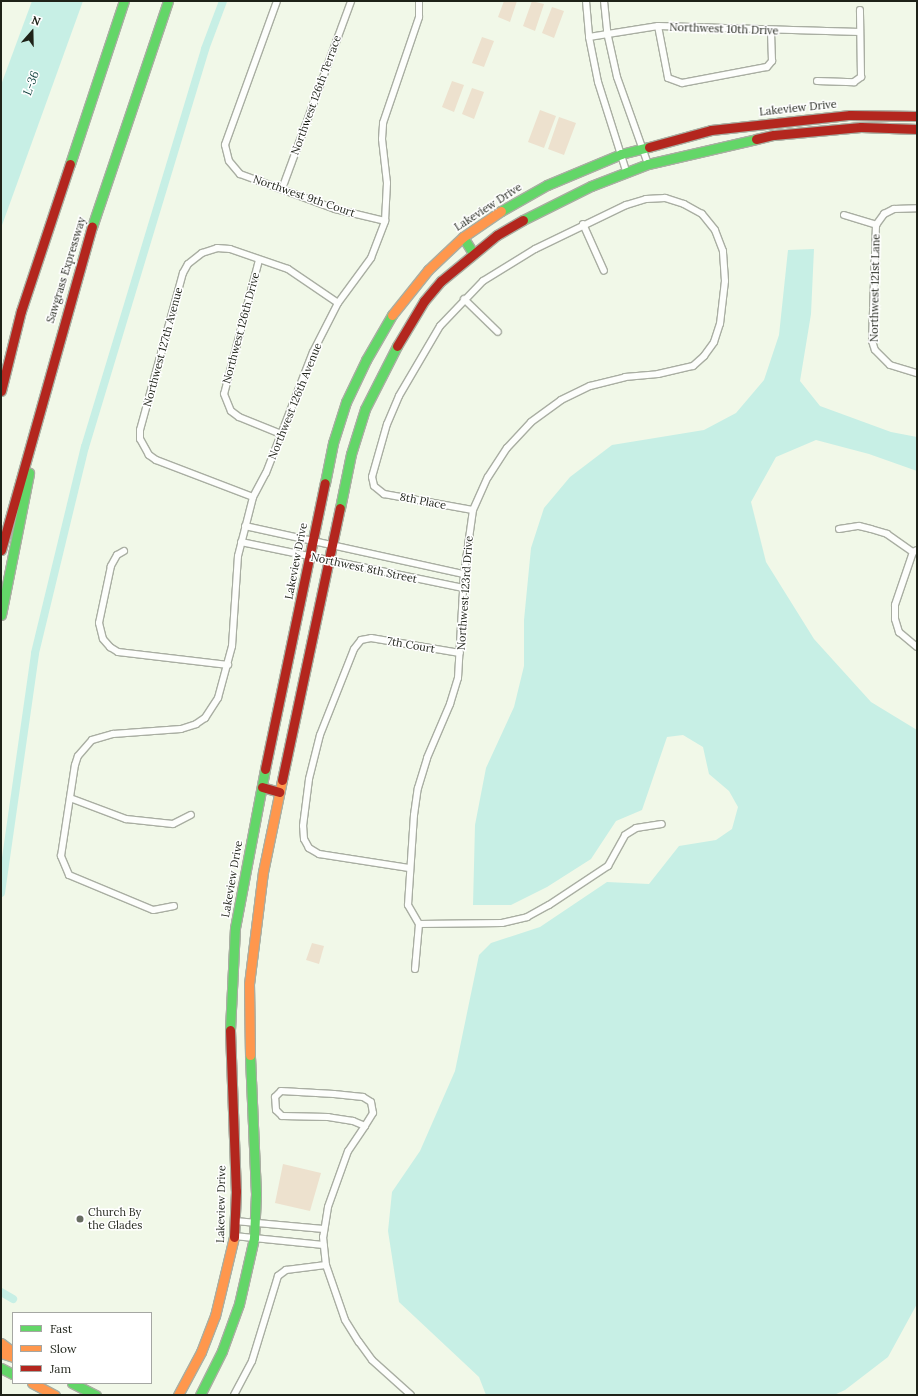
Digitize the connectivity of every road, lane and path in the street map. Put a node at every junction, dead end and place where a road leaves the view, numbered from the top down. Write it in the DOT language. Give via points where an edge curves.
graph roads {
  1 [pos="124,1"];
  2 [pos="168,1"];
  3 [pos="277,1"];
  4 [pos="351,1"];
  5 [pos="419,1"];
  6 [pos="586,1"];
  7 [pos="604,1"];
  8 [pos="860,10"];
  9 [pos="658,26"];
  10 [pos="771,31"];
  11 [pos="607,32"];
  12 [pos="860,32"];
  13 [pos="589,37"];
  14 [pos="817,81"];
  15 [pos="917,116"];
  16 [pos="917,129"];
  17 [pos="642,148"];
  18 [pos="621,154"];
  19 [pos="648,164"];
  20 [pos="626,171"];
  21 [pos="282,189"];
  22 [pos="917,208"];
  23 [pos="844,215"];
  24 [pos="385,221"];
  25 [pos="583,224"];
  26 [pos="876,225"];
  27 [pos="463,237"];
  28 [pos="473,253"];
  29 [pos="259,260"];
  30 [pos="604,271"];
  31 [pos="464,298"];
  32 [pos="338,303"];
  33 [pos="498,332"];
  34 [pos="917,373"];
  35 [pos="1,391"];
  36 [pos="37,428"];
  37 [pos="281,434"];
  38 [pos="253,497"];
  39 [pos="473,510"];
  40 [pos="245,526"];
  41 [pos="839,529"];
  42 [pos="312,541"];
  43 [pos="241,542"];
  44 [pos="330,546"];
  45 [pos="1,550"];
  46 [pos="124,551"];
  47 [pos="915,551"];
  48 [pos="310,557"];
  49 [pos="328,561"];
  50 [pos="464,574"];
  51 [pos="463,588"];
  52 [pos="1,615"];
  53 [pos="917,647"];
  54 [pos="460,653"];
  55 [pos="228,665"];
  56 [pos="262,787"];
  57 [pos="279,792"];
  58 [pos="70,798"];
  59 [pos="191,815"];
  60 [pos="662,824"];
  61 [pos="409,868"];
  62 [pos="174,906"];
  63 [pos="419,924"];
  64 [pos="415,969"];
  65 [pos="366,1126"];
  66 [pos="235,1221"];
  67 [pos="255,1224"];
  68 [pos="324,1229"];
  69 [pos="234,1236"];
  70 [pos="254,1238"];
  71 [pos="324,1245"];
  72 [pos="326,1265"];
  73 [pos="1,1343"];
  74 [pos="12,1351"];
  75 [pos="1,1353"];
  76 [pos="12,1357"];
  77 [pos="1,1368"];
  78 [pos="12,1374"];
  79 [pos="34,1384"];
  80 [pos="74,1384"];
  81 [pos="55,1395"];
  82 [pos="96,1395"];
  83 [pos="178,1395"];
  84 [pos="200,1395"];
  85 [pos="234,1395"];
  86 [pos="411,1395"];
  1 -- 35 [label="main road" via="21,311"];
  2 -- 36 [label="main road, Sawgrass Expressway" via="102,192 59,338"];
  3 -- 21 [label="street, Northwest 9th Court" via="225,145 229,161 240,174"];
  4 -- 21 [label="street, Northwest 126th Terrace"];
  5 -- 24 [label="street, Northwest 126th Avenue" via="419,17 383,123 382,140 387,183"];
  6 -- 13 [label="street"];
  7 -- 11 [label="street"];
  8 -- 12 [label="street"];
  9 -- 10 [label="street, Northwest 10th Drive"];
  9 -- 10 [label="street" via="668,78 682,83 766,67 772,61"];
  9 -- 11 [label="street, Northwest 10th Drive"];
  10 -- 12 [label="street, Northwest 10th Drive"];
  11 -- 13 [label="street, Northwest 10th Drive"];
  11 -- 17 [label="street" via="617,77"];
  12 -- 14 [label="street" via="861,77 854,82"];
  13 -- 18 [label="street" via="598,82"];
  15 -- 17 [label="main road, Lakeview Drive" via="850,115 783,120 711,130"];
  16 -- 19 [label="main road" via="861,127 774,134"];
  17 -- 18 [label="main road, Lakeview Drive"];
  17 -- 19 [label="street"];
  18 -- 20 [label="street"];
  18 -- 27 [label="main road, Lakeview Drive" via="526,196"];
  19 -- 20 [label="main road"];
  20 -- 28 [label="main road" via="550,204 497,235"];
  21 -- 24 [label="street, Northwest 9th Court" via="335,209"];
  22 -- 26 [label="street" via="894,209 884,214"];
  23 -- 26 [label="street"];
  24 -- 32 [label="street, Northwest 126th Avenue" via="371,258"];
  25 -- 30 [label="street"];
  25 -- 31 [label="street" via="535,249 484,281"];
  25 -- 39 [label="street, Northwest 123rd Drive" via="646,199 665,198 684,204 702,214 715,230 723,251 725,281 720,324 714,342 693,366 658,374 625,377 590,386 561,400 531,422 507,448 488,477"];
  26 -- 34 [label="street, Northwest 121st Lane" via="872,341 875,350 890,365"];
  27 -- 28 [label="main road"];
  27 -- 42 [label="main road, Lakeview Drive" via="428,270 395,310 355,381 333,442"];
  28 -- 44 [label="main road" via="441,281 424,301 383,370 365,409 351,454"];
  29 -- 32 [label="street" via="302,277"];
  29 -- 37 [label="street, Northwest 126th Drive" via="224,394 231,411 235,414"];
  29 -- 38 [label="street, Northwest 127th Avenue" via="230,249 217,248 202,253 188,264 183,274 140,430 143,448 156,460"];
  31 -- 33 [label="street"];
  31 -- 39 [label="street, 8th Place" via="440,326 399,396 372,477 374,486 384,494"];
  32 -- 37 [label="street, Northwest 126th Avenue" via="301,381"];
  36 -- 45 [label="main road, Sawgrass Expressway"];
  36 -- 52 [label="main road"];
  37 -- 38 [label="street, Northwest 126th Avenue"];
  38 -- 40 [label="street, Northwest 126th Avenue"];
  39 -- 50 [label="street, Northwest 123rd Drive"];
  40 -- 42 [label="street, Northwest 8th Street"];
  40 -- 43 [label="street, Northwest 126th Avenue"];
  41 -- 47 [label="street" via="859,526 871,529 887,534"];
  42 -- 44 [label="street, Northwest 8th Street"];
  42 -- 48 [label="main road, Lakeview Drive"];
  43 -- 48 [label="street, Northwest 8th Street"];
  43 -- 55 [label="street, Northwest 126th Avenue" via="235,620"];
  44 -- 49 [label="main road"];
  44 -- 50 [label="street, Northwest 8th Street"];
  46 -- 55 [label="street" via="117,555 111,566 98,623 103,639 118,652"];
  47 -- 53 [label="street" via="895,604 895,619 899,632"];
  48 -- 49 [label="street, Northwest 8th Street"];
  48 -- 56 [label="main road, Lakeview Drive"];
  49 -- 51 [label="street, Northwest 8th Street"];
  49 -- 57 [label="main road"];
  50 -- 51 [label="street, Northwest 123rd Drive"];
  51 -- 54 [label="street, Northwest 123rd Drive"];
  54 -- 61 [label="street, Northwest 123rd Drive" via="458,678 450,704 427,758 418,788"];
  54 -- 61 [label="street, 7th Court" via="371,638 361,640 354,649 320,735 309,779 304,839 309,848 319,854"];
  55 -- 58 [label="street, Northwest 126th Avenue" via="218,698 205,718 196,724 181,729 113,734 92,740 78,756"];
  56 -- 57 [label="main road"];
  56 -- 66 [label="main road, Lakeview Drive" via="235,928 231,980"];
  57 -- 67 [label="main road" via="256,913 249,984"];
  58 -- 59 [label="street" via="126,819 173,824"];
  58 -- 62 [label="street" via="61,856 63,866 69,875 153,910"];
  60 -- 63 [label="street" via="636,828 625,835 608,866 527,917 502,923"];
  61 -- 63 [label="street, Northwest 123rd Drive" via="408,905 412,916"];
  63 -- 64 [label="street"];
  65 -- 65 [label="street" via="373,1113 371,1102 363,1097 281,1091 275,1097 276,1110 282,1116 347,1120"];
  65 -- 68 [label="street" via="348,1151 337,1177"];
  66 -- 67 [label="street"];
  66 -- 69 [label="main road, Lakeview Drive"];
  67 -- 68 [label="street"];
  67 -- 70 [label="main road"];
  68 -- 71 [label="street"];
  69 -- 70 [label="street"];
  69 -- 83 [label="main road, Lakeview Drive" via="215,1316 201,1352"];
  70 -- 71 [label="street"];
  70 -- 84 [label="main road" via="240,1304 222,1350"];
  71 -- 72 [label="street"];
  72 -- 85 [label="street" via="286,1270 278,1276 252,1361"];
  72 -- 86 [label="street" via="345,1320 359,1342 372,1360"];
  73 -- 74 [label="main road"];
  75 -- 76 [label="main road"];
  77 -- 78 [label="main road"];
  79 -- 81 [label="main road"];
  80 -- 82 [label="main road"];
}
